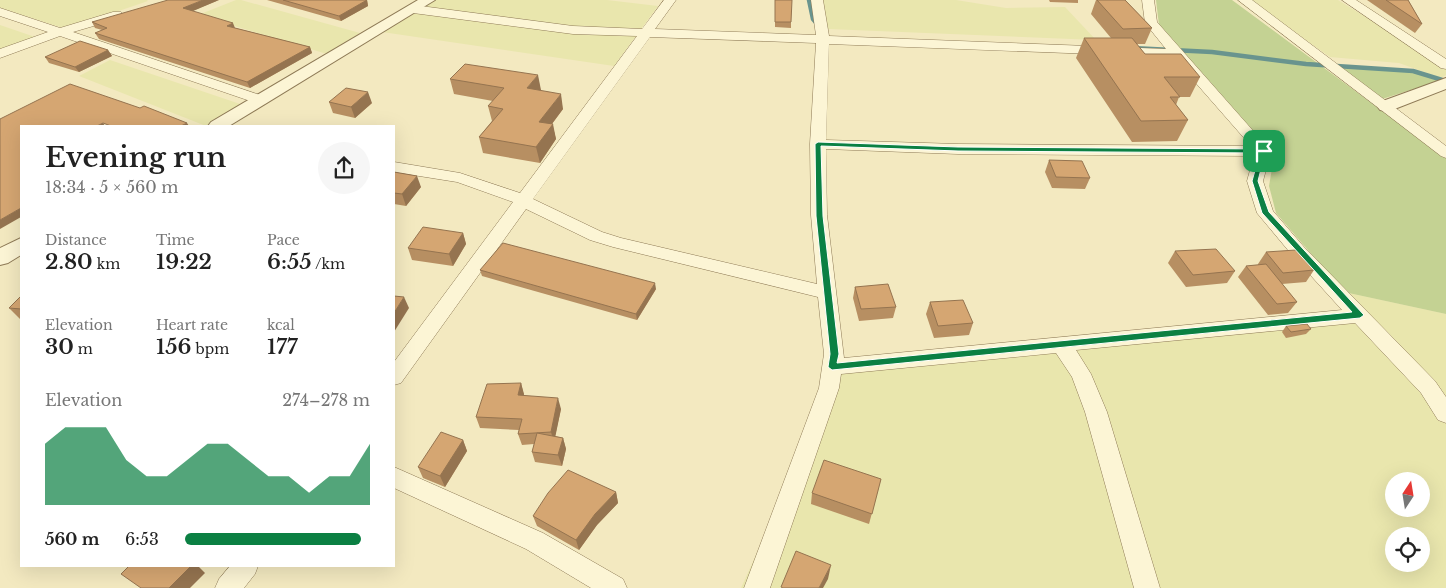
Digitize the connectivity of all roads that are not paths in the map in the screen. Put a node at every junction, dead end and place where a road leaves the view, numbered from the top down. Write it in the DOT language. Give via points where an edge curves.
graph roads {
  1 [pos="428,0"];
  2 [pos="670,0"];
  3 [pos="817,0"];
  4 [pos="1148,0"];
  5 [pos="1244,0"];
  6 [pos="1348,0"];
  7 [pos="413,9"];
  8 [pos="0,12"];
  9 [pos="126,13"];
  10 [pos="60,32"];
  11 [pos="644,33"];
  12 [pos="823,38"];
  13 [pos="1178,53"];
  14 [pos="0,54"];
  15 [pos="1446,65"];
  16 [pos="1446,83"];
  17 [pos="261,100"];
  18 [pos="1386,106"];
  19 [pos="220,125"];
  20 [pos="818,144"];
  21 [pos="1264,151"];
  22 [pos="1446,153"];
  23 [pos="395,167"];
  24 [pos="522,200"];
  25 [pos="20,246"];
  26 [pos="0,258"];
  27 [pos="828,293"];
  28 [pos="1360,315"];
  29 [pos="1061,344"];
  30 [pos="832,367"];
  31 [pos="395,376"];
  32 [pos="1446,414"];
  33 [pos="395,477"];
  34 [pos="245,567"];
  35 [pos="228,588"];
  36 [pos="614,588"];
  37 [pos="757,588"];
  38 [pos="1147,588"];
  1 -- 7 [label="street"];
  2 -- 11 [label="street"];
  3 -- 12 [label="street"];
  4 -- 13 [label="street" via="1151,22"];
  5 -- 18 [label="street"];
  6 -- 15 [label="street"];
  7 -- 11 [label="street" via="573,30"];
  7 -- 17 [label="street"];
  8 -- 10 [label="street"];
  9 -- 10 [label="street"];
  10 -- 14 [label="street"];
  10 -- 17 [label="street"];
  11 -- 12 [label="street"];
  11 -- 24 [label="street"];
  12 -- 13 [label="street"];
  12 -- 20 [label="street"];
  13 -- 21 [label="street"];
  16 -- 18 [label="street"];
  17 -- 19 [label="street"];
  18 -- 22 [label="street"];
  20 -- 21 [label="street" via="958,149"];
  20 -- 27 [label="street" via="819,216"];
  21 -- 28 [label="street" via="1255,181 1266,213"];
  23 -- 24 [label="street" via="460,178"];
  24 -- 27 [label="street" via="596,236 619,243"];
  24 -- 31 [label="street"];
  25 -- 26 [label="street"];
  27 -- 30 [label="street" via="834,354"];
  28 -- 29 [label="street"];
  28 -- 32 [label="street" via="1428,387"];
  29 -- 30 [label="street"];
  29 -- 38 [label="street" via="1081,374 1096,412"];
  30 -- 37 [label="street" via="829,388"];
  33 -- 36 [label="street" via="522,536"];
  34 -- 35 [label="street"];
}
